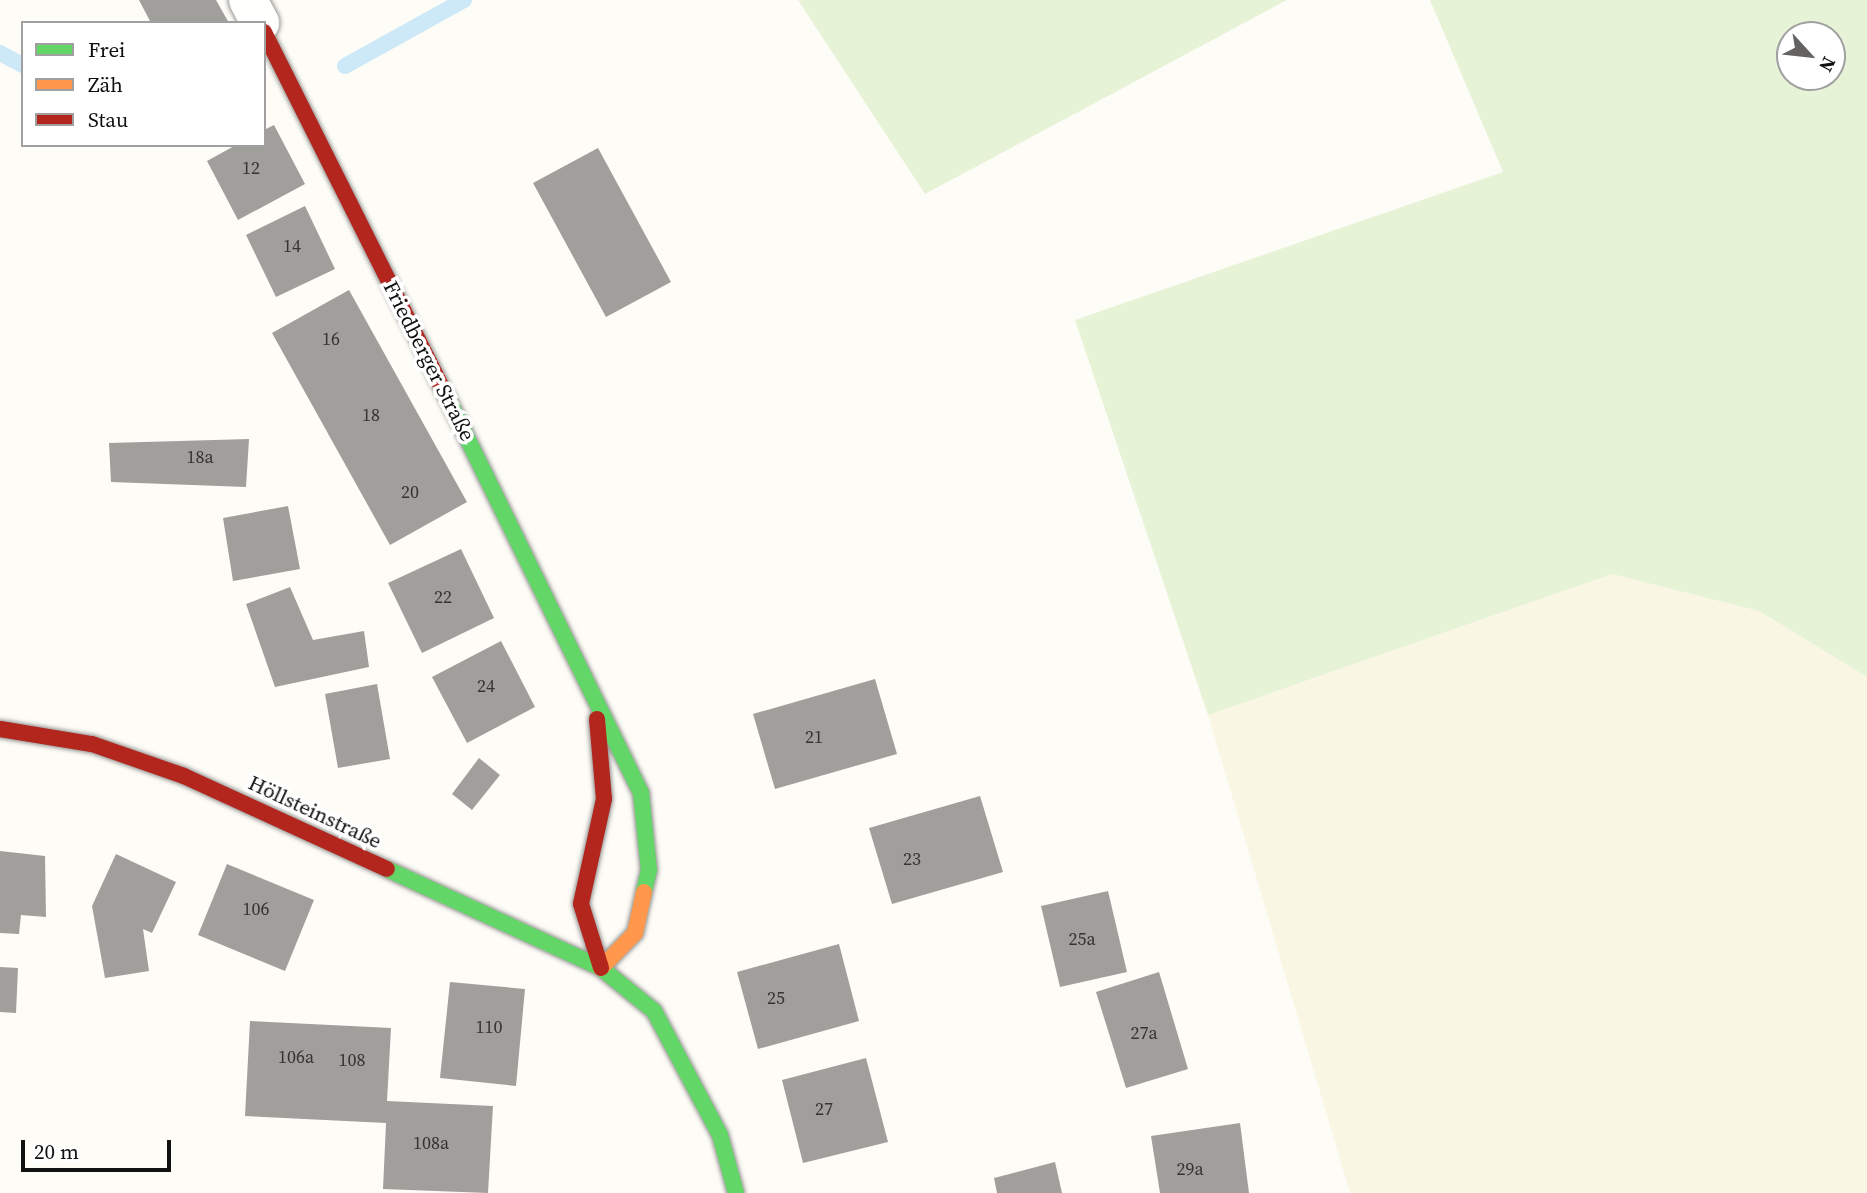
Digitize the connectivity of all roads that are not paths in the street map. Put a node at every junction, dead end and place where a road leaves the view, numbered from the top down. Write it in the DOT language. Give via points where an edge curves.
graph roads {
  1 [pos="248,0"];
  2 [pos="259,21"];
  3 [pos="266,36"];
  4 [pos="594,689"];
  5 [pos="0,729"];
  6 [pos="601,968"];
  7 [pos="736,1193"];
  1 -- 2 [label="street"];
  3 -- 4 [label="street, Friedberger Straße"];
  4 -- 6 [label="street, Friedberger Straße" via="604,799 581,904"];
  4 -- 6 [label="street, Friedberger Straße" via="641,793 649,870 635,933"];
  5 -- 6 [label="street, Höllsteinstraße" via="92,744 184,776"];
  6 -- 7 [label="street" via="654,1011 720,1135"];
}
